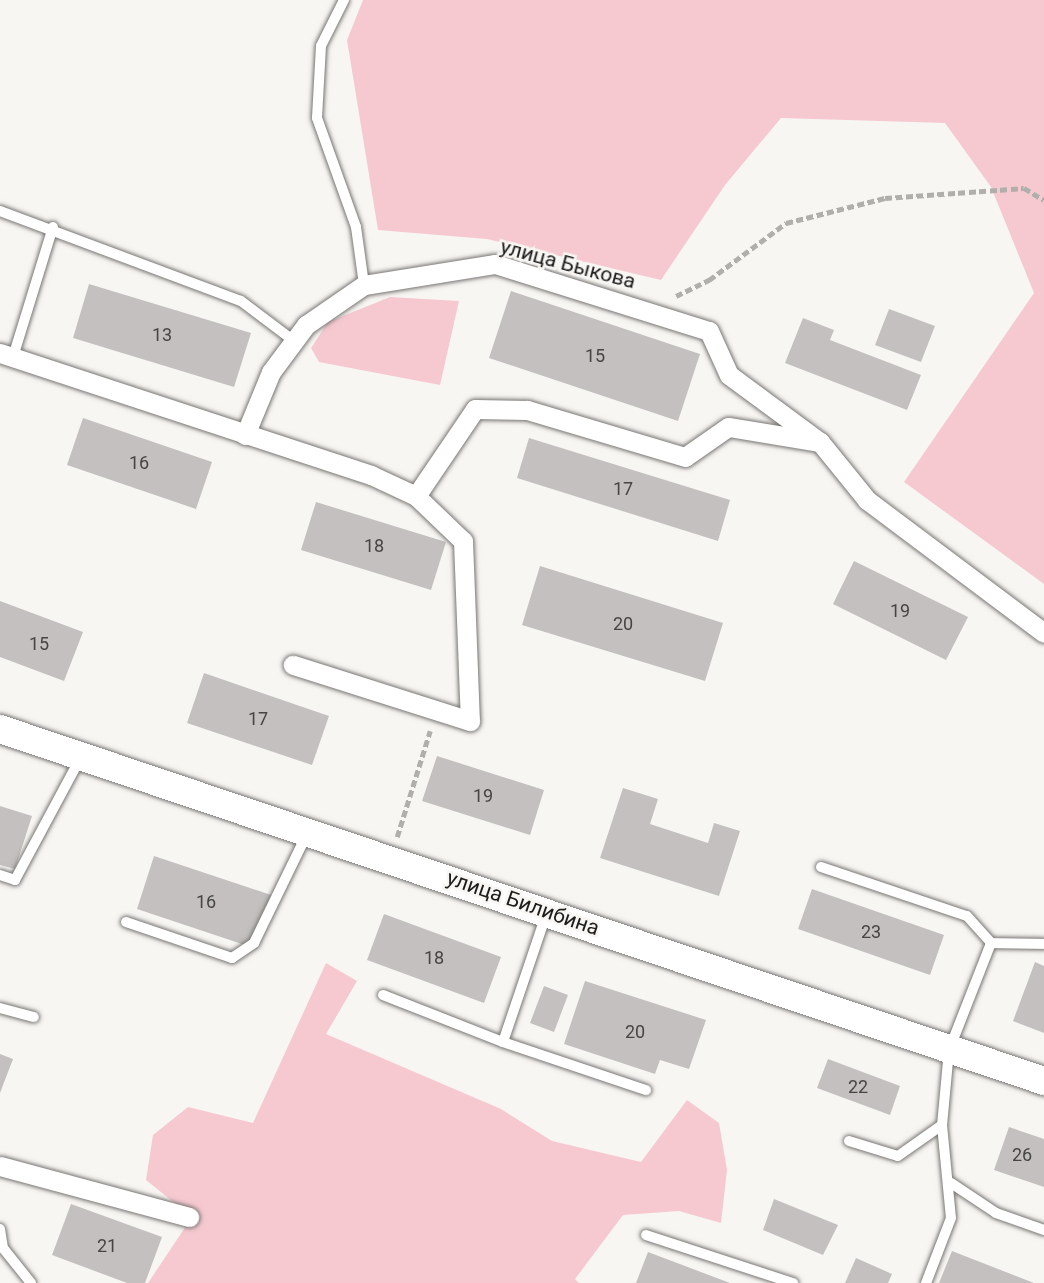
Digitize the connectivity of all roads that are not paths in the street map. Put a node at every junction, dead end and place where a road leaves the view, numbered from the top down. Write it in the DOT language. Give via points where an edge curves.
graph roads {
  1 [pos="344,0"];
  2 [pos="0,211"];
  3 [pos="53,227"];
  4 [pos="364,285"];
  5 [pos="294,341"];
  6 [pos="7,355"];
  7 [pos="245,435"];
  8 [pos="820,442"];
  9 [pos="415,495"];
  10 [pos="1044,633"];
  11 [pos="293,665"];
  12 [pos="0,729"];
  13 [pos="81,757"];
  14 [pos="309,830"];
  15 [pos="821,867"];
  16 [pos="0,875"];
  17 [pos="547,912"];
  18 [pos="125,922"];
  19 [pos="991,943"];
  20 [pos="1044,944"];
  21 [pos="383,995"];
  22 [pos="0,1008"];
  23 [pos="34,1017"];
  24 [pos="503,1042"];
  25 [pos="949,1050"];
  26 [pos="1044,1081"];
  27 [pos="646,1090"];
  28 [pos="942,1125"];
  29 [pos="849,1141"];
  30 [pos="0,1166"];
  31 [pos="951,1183"];
  32 [pos="189,1217"];
  33 [pos="0,1229"];
  34 [pos="1044,1230"];
  35 [pos="646,1235"];
  36 [pos="31,1283"];
  37 [pos="793,1283"];
  38 [pos="926,1283"];
  1 -- 4 [label="lane" via="321,46 317,118 356,228"];
  2 -- 3 [label="lane"];
  3 -- 5 [label="lane" via="241,301"];
  3 -- 6 [label="lane"];
  4 -- 5 [label="street, улица Быкова" via="306,325"];
  4 -- 8 [label="street, улица Быкова" via="495,264 631,304 709,331 729,375"];
  5 -- 7 [label="street, улица Быкова" via="271,372"];
  6 -- 7 [label="street"];
  7 -- 9 [label="street"];
  8 -- 9 [label="street" via="728,426 685,457 527,410 475,409"];
  8 -- 10 [label="street, улица Быкова" via="867,500"];
  9 -- 11 [label="street" via="463,541 470,721"];
  12 -- 13 [label="street, улица Билибина"];
  13 -- 14 [label="street, улица Билибина"];
  13 -- 16 [label="lane" via="15,880"];
  14 -- 17 [label="street, улица Билибина"];
  14 -- 18 [label="lane" via="254,943 232,958"];
  15 -- 19 [label="lane" via="967,916"];
  17 -- 24 [label="lane"];
  17 -- 25 [label="street, улица Билибина"];
  19 -- 20 [label="lane"];
  19 -- 25 [label="lane"];
  21 -- 24 [label="lane"];
  22 -- 23 [label="lane"];
  24 -- 27 [label="lane"];
  25 -- 26 [label="street, улица Билибина"];
  25 -- 28 [label="lane"];
  28 -- 29 [label="lane" via="898,1156"];
  28 -- 31 [label="lane"];
  30 -- 32 [label="street"];
  31 -- 34 [label="lane" via="996,1213"];
  31 -- 38 [label="lane" via="951,1218"];
  33 -- 36 [label="lane" via="3,1248"];
  35 -- 37 [label="lane"];
}
